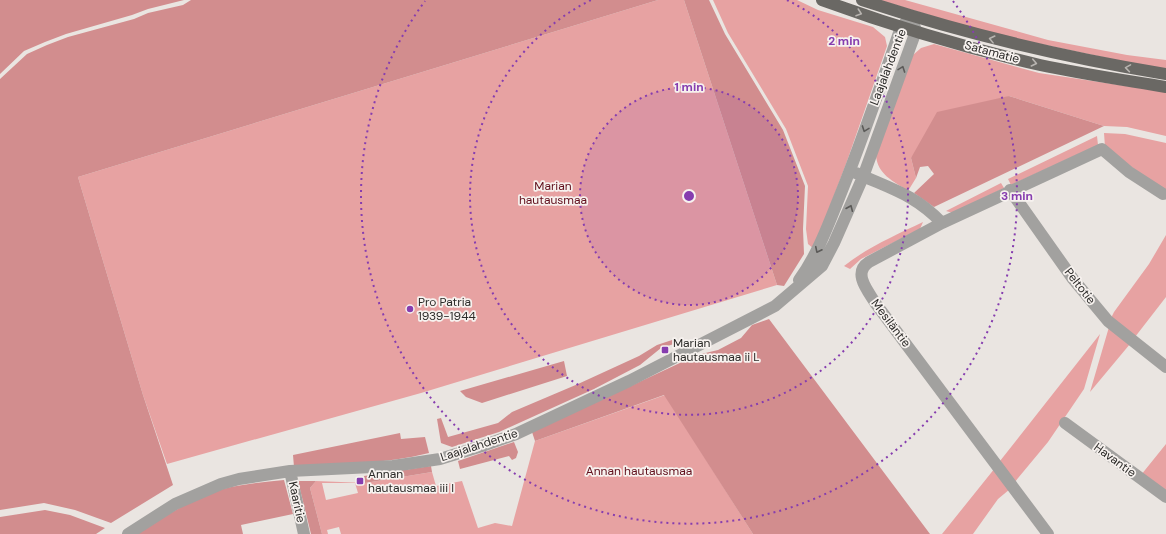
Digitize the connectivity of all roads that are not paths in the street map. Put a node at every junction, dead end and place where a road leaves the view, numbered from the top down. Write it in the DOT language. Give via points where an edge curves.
graph roads {
  1 [pos="822,0"];
  2 [pos="862,0"];
  3 [pos="911,16"];
  4 [pos="901,27"];
  5 [pos="916,31"];
  6 [pos="1166,74"];
  7 [pos="1166,87"];
  8 [pos="850,171"];
  9 [pos="863,176"];
  10 [pos="1010,190"];
  11 [pos="1162,194"];
  12 [pos="942,223"];
  13 [pos="788,295"];
  14 [pos="1166,367"];
  15 [pos="1065,423"];
  16 [pos="290,471"];
  17 [pos="1166,497"];
  18 [pos="128,534"];
  19 [pos="304,534"];
  20 [pos="1048,534"];
  1 -- 4 [label="main road, Satamatie, one-way"];
  2 -- 3 [label="main road, Satamatie"];
  3 -- 4 [label="street, Laajalahdentie"];
  3 -- 5 [label="street, Laajalahdentie"];
  6 -- 3 [label="main road, Satamatie, one-way" via="1044,51"];
  4 -- 5 [label="main road, Satamatie"];
  4 -- 8 [label="street, Laajalahdentie, one-way"];
  5 -- 7 [label="main road, Satamatie, one-way" via="1042,65"];
  9 -- 5 [label="street, Laajalahdentie, one-way"];
  8 -- 9 [label="street"];
  8 -- 13 [label="street, Laajalahdentie, one-way" via="813,260"];
  9 -- 12 [label="street" via="908,195"];
  13 -- 9 [label="street, Laajalahdentie, one-way" via="822,266"];
  10 -- 11 [label="street" via="1102,149 1129,172"];
  10 -- 12 [label="street"];
  10 -- 14 [label="street, Peltotie" via="1073,279 1108,321"];
  12 -- 20 [label="street, Mesiläntie" via="865,264 860,276 876,304"];
  13 -- 16 [label="street, Laajalahdentie" via="762,313 629,381 516,434 440,459 393,466"];
  15 -- 17 [label="street, Havantie"];
  16 -- 18 [label="street, Laajalahdentie" via="221,484 175,504"];
  16 -- 19 [label="street, Kaaritie"];
}
